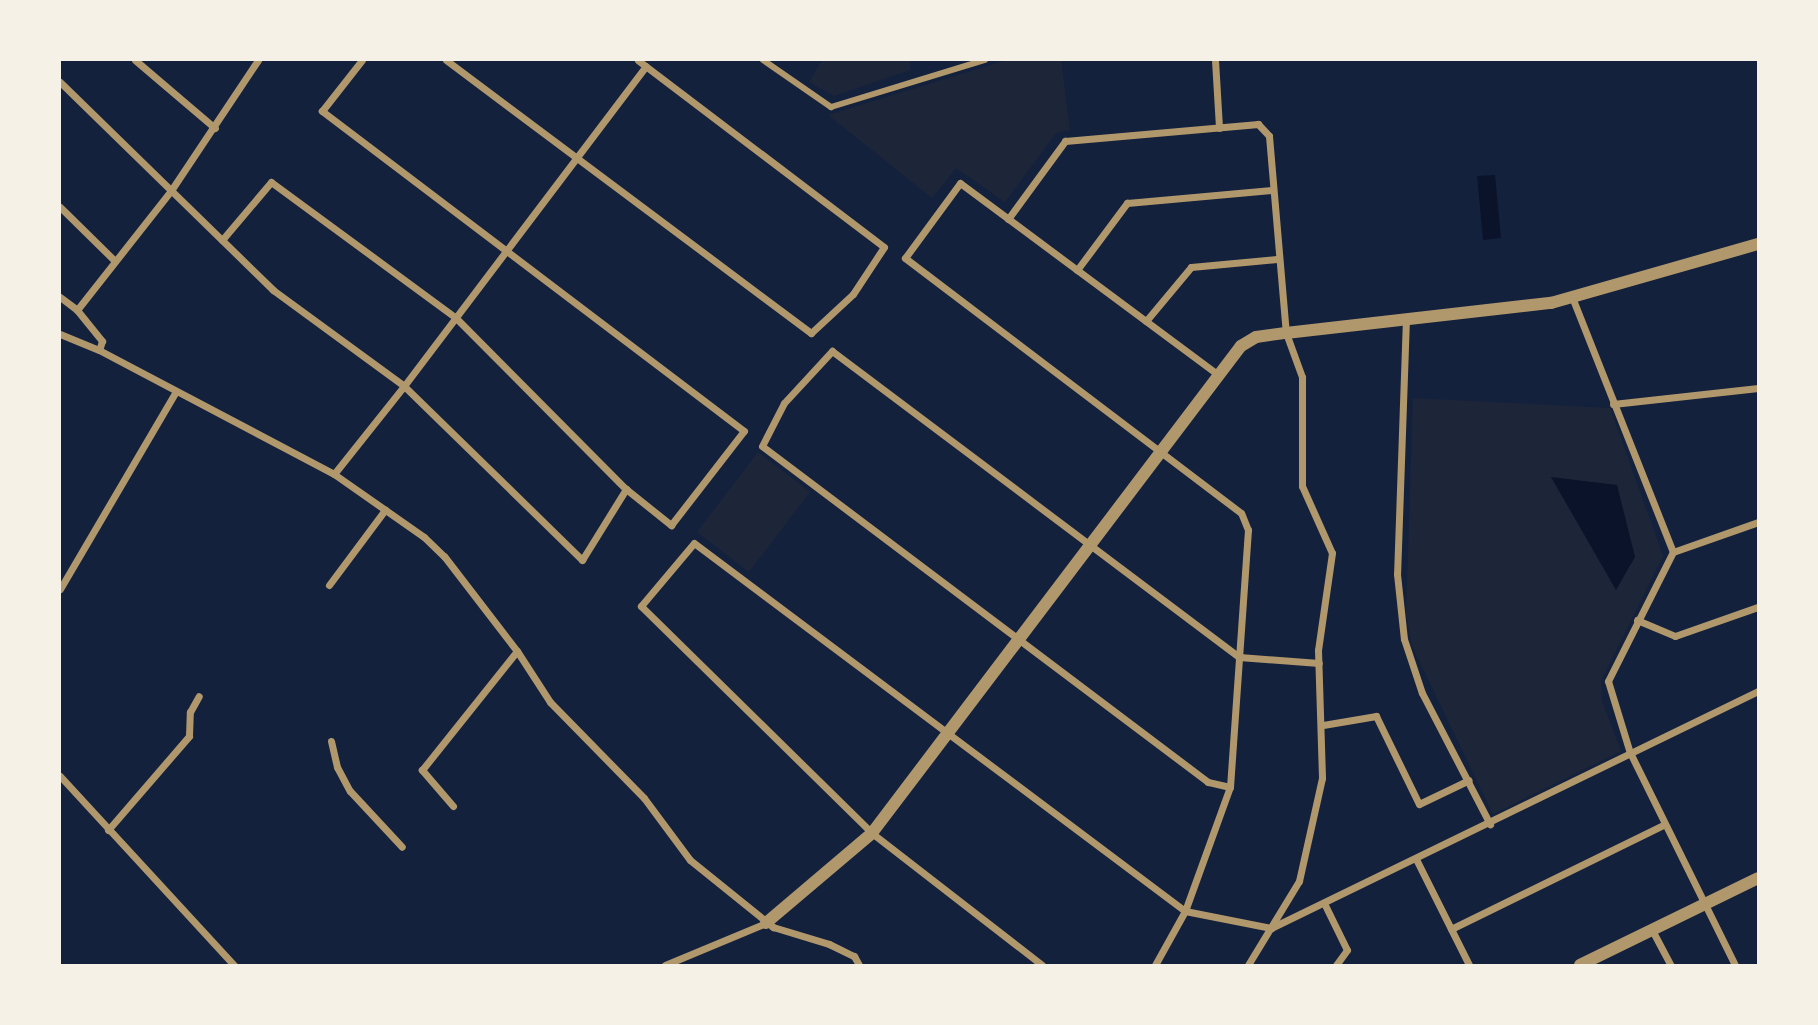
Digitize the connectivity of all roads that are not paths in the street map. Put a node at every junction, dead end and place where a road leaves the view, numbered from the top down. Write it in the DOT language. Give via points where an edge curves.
graph roads {
  1 [pos="135,60"];
  2 [pos="258,60"];
  3 [pos="362,60"];
  4 [pos="446,60"];
  5 [pos="638,60"];
  6 [pos="763,60"];
  7 [pos="985,60"];
  8 [pos="1215,60"];
  9 [pos="646,66"];
  10 [pos="60,82"];
  11 [pos="215,128"];
  12 [pos="1219,128"];
  13 [pos="576,156"];
  14 [pos="1272,190"];
  15 [pos="170,192"];
  16 [pos="60,206"];
  17 [pos="1007,219"];
  18 [pos="222,240"];
  19 [pos="1759,244"];
  20 [pos="505,250"];
  21 [pos="1277,259"];
  22 [pos="115,261"];
  23 [pos="1077,271"];
  24 [pos="60,297"];
  25 [pos="1572,297"];
  26 [pos="77,310"];
  27 [pos="455,317"];
  28 [pos="1406,318"];
  29 [pos="1146,321"];
  30 [pos="1286,333"];
  31 [pos="60,334"];
  32 [pos="99,350"];
  33 [pos="1219,376"];
  34 [pos="404,386"];
  35 [pos="1759,388"];
  36 [pos="176,391"];
  37 [pos="1613,404"];
  38 [pos="1161,453"];
  39 [pos="334,474"];
  40 [pos="626,489"];
  41 [pos="386,510"];
  42 [pos="1759,522"];
  43 [pos="1089,547"];
  44 [pos="1672,552"];
  45 [pos="329,584"];
  46 [pos="60,589"];
  47 [pos="1759,607"];
  48 [pos="1637,620"];
  49 [pos="1020,640"];
  50 [pos="517,651"];
  51 [pos="1239,657"];
  52 [pos="1319,663"];
  53 [pos="1759,691"];
  54 [pos="199,696"];
  55 [pos="1323,725"];
  56 [pos="949,735"];
  57 [pos="331,741"];
  58 [pos="1630,753"];
  59 [pos="60,776"];
  60 [pos="1469,780"];
  61 [pos="1230,787"];
  62 [pos="453,806"];
  63 [pos="1490,824"];
  64 [pos="1663,825"];
  65 [pos="108,830"];
  66 [pos="872,833"];
  67 [pos="402,847"];
  68 [pos="1416,859"];
  69 [pos="1759,878"];
  70 [pos="1325,903"];
  71 [pos="1705,903"];
  72 [pos="1185,911"];
  73 [pos="765,923"];
  74 [pos="1271,928"];
  75 [pos="1451,929"];
  76 [pos="1652,930"];
  77 [pos="234,965"];
  78 [pos="665,965"];
  79 [pos="859,965"];
  80 [pos="1042,965"];
  81 [pos="1155,965"];
  82 [pos="1248,965"];
  83 [pos="1336,965"];
  84 [pos="1469,965"];
  85 [pos="1580,965"];
  86 [pos="1671,965"];
  87 [pos="1735,965"];
  1 -- 11 [label="street"];
  2 -- 11 [label="street"];
  3 -- 20 [label="street" via="322,111"];
  4 -- 13 [label="street"];
  5 -- 9 [label="street"];
  6 -- 7 [label="street" via="831,107"];
  8 -- 12 [label="street"];
  9 -- 13 [label="street"];
  9 -- 13 [label="street" via="884,247 853,294 811,333"];
  10 -- 15 [label="street"];
  11 -- 15 [label="street"];
  12 -- 14 [label="street" via="1258,124 1265,129"];
  12 -- 17 [label="street" via="1065,141"];
  13 -- 20 [label="street"];
  14 -- 21 [label="street"];
  14 -- 23 [label="street" via="1127,202"];
  15 -- 18 [label="street"];
  15 -- 22 [label="street"];
  16 -- 22 [label="street"];
  17 -- 23 [label="street"];
  17 -- 38 [label="street" via="960,183 905,258"];
  18 -- 27 [label="street" via="271,182"];
  18 -- 34 [label="street" via="273,290"];
  19 -- 25 [label="street"];
  20 -- 27 [label="street"];
  20 -- 40 [label="street" via="744,430 671,525"];
  21 -- 29 [label="street" via="1191,267"];
  21 -- 30 [label="street"];
  22 -- 26 [label="street"];
  23 -- 29 [label="street"];
  24 -- 26 [label="street"];
  25 -- 28 [label="street" via="1537,305"];
  25 -- 37 [label="street"];
  26 -- 32 [label="street" via="103,341"];
  27 -- 34 [label="street"];
  27 -- 40 [label="street"];
  28 -- 30 [label="street"];
  28 -- 60 [label="street" via="1397,574 1404,639 1423,693"];
  29 -- 33 [label="street"];
  30 -- 33 [label="street" via="1249,342"];
  30 -- 52 [label="street" via="1302,377 1302,486 1332,553"];
  31 -- 32 [label="street"];
  32 -- 36 [label="street"];
  33 -- 38 [label="street"];
  34 -- 39 [label="street"];
  34 -- 40 [label="street" via="582,560"];
  35 -- 37 [label="street"];
  36 -- 39 [label="street"];
  36 -- 46 [label="street"];
  37 -- 44 [label="street"];
  38 -- 43 [label="street"];
  38 -- 51 [label="street" via="1241,513 1248,530"];
  39 -- 41 [label="street"];
  41 -- 45 [label="street"];
  41 -- 50 [label="street" via="444,556"];
  42 -- 44 [label="street"];
  43 -- 49 [label="street"];
  43 -- 49 [label="street" via="832,351 784,403 762,446"];
  43 -- 51 [label="street"];
  44 -- 48 [label="street"];
  47 -- 48 [label="street" via="1675,636"];
  48 -- 58 [label="street" via="1608,681"];
  49 -- 56 [label="street"];
  49 -- 61 [label="street" via="1208,782"];
  50 -- 62 [label="street" via="422,770"];
  50 -- 73 [label="street" via="550,702 644,798 690,860"];
  51 -- 52 [label="street"];
  51 -- 61 [label="street"];
  52 -- 55 [label="street"];
  53 -- 58 [label="street"];
  54 -- 65 [label="street" via="190,712 189,736"];
  55 -- 60 [label="street" via="1376,716 1419,804"];
  55 -- 74 [label="street" via="1322,778 1299,881"];
  56 -- 66 [label="street"];
  56 -- 66 [label="street" via="694,542 641,606"];
  56 -- 72 [label="street"];
  57 -- 67 [label="street" via="350,791"];
  58 -- 63 [label="street"];
  58 -- 64 [label="street"];
  59 -- 65 [label="street"];
  60 -- 63 [label="street"];
  61 -- 72 [label="street"];
  63 -- 68 [label="street"];
  64 -- 71 [label="street"];
  64 -- 75 [label="street"];
  65 -- 77 [label="street"];
  66 -- 73 [label="street"];
  66 -- 80 [label="street"];
  68 -- 70 [label="street"];
  68 -- 75 [label="street"];
  69 -- 71 [label="street"];
  70 -- 74 [label="street"];
  70 -- 83 [label="street" via="1347,950"];
  71 -- 76 [label="street"];
  71 -- 87 [label="street"];
  72 -- 74 [label="street"];
  72 -- 81 [label="street"];
  73 -- 78 [label="street"];
  73 -- 79 [label="street" via="829,944 854,956"];
  74 -- 82 [label="street"];
  75 -- 84 [label="street"];
  76 -- 85 [label="street"];
  76 -- 86 [label="street"];
}
